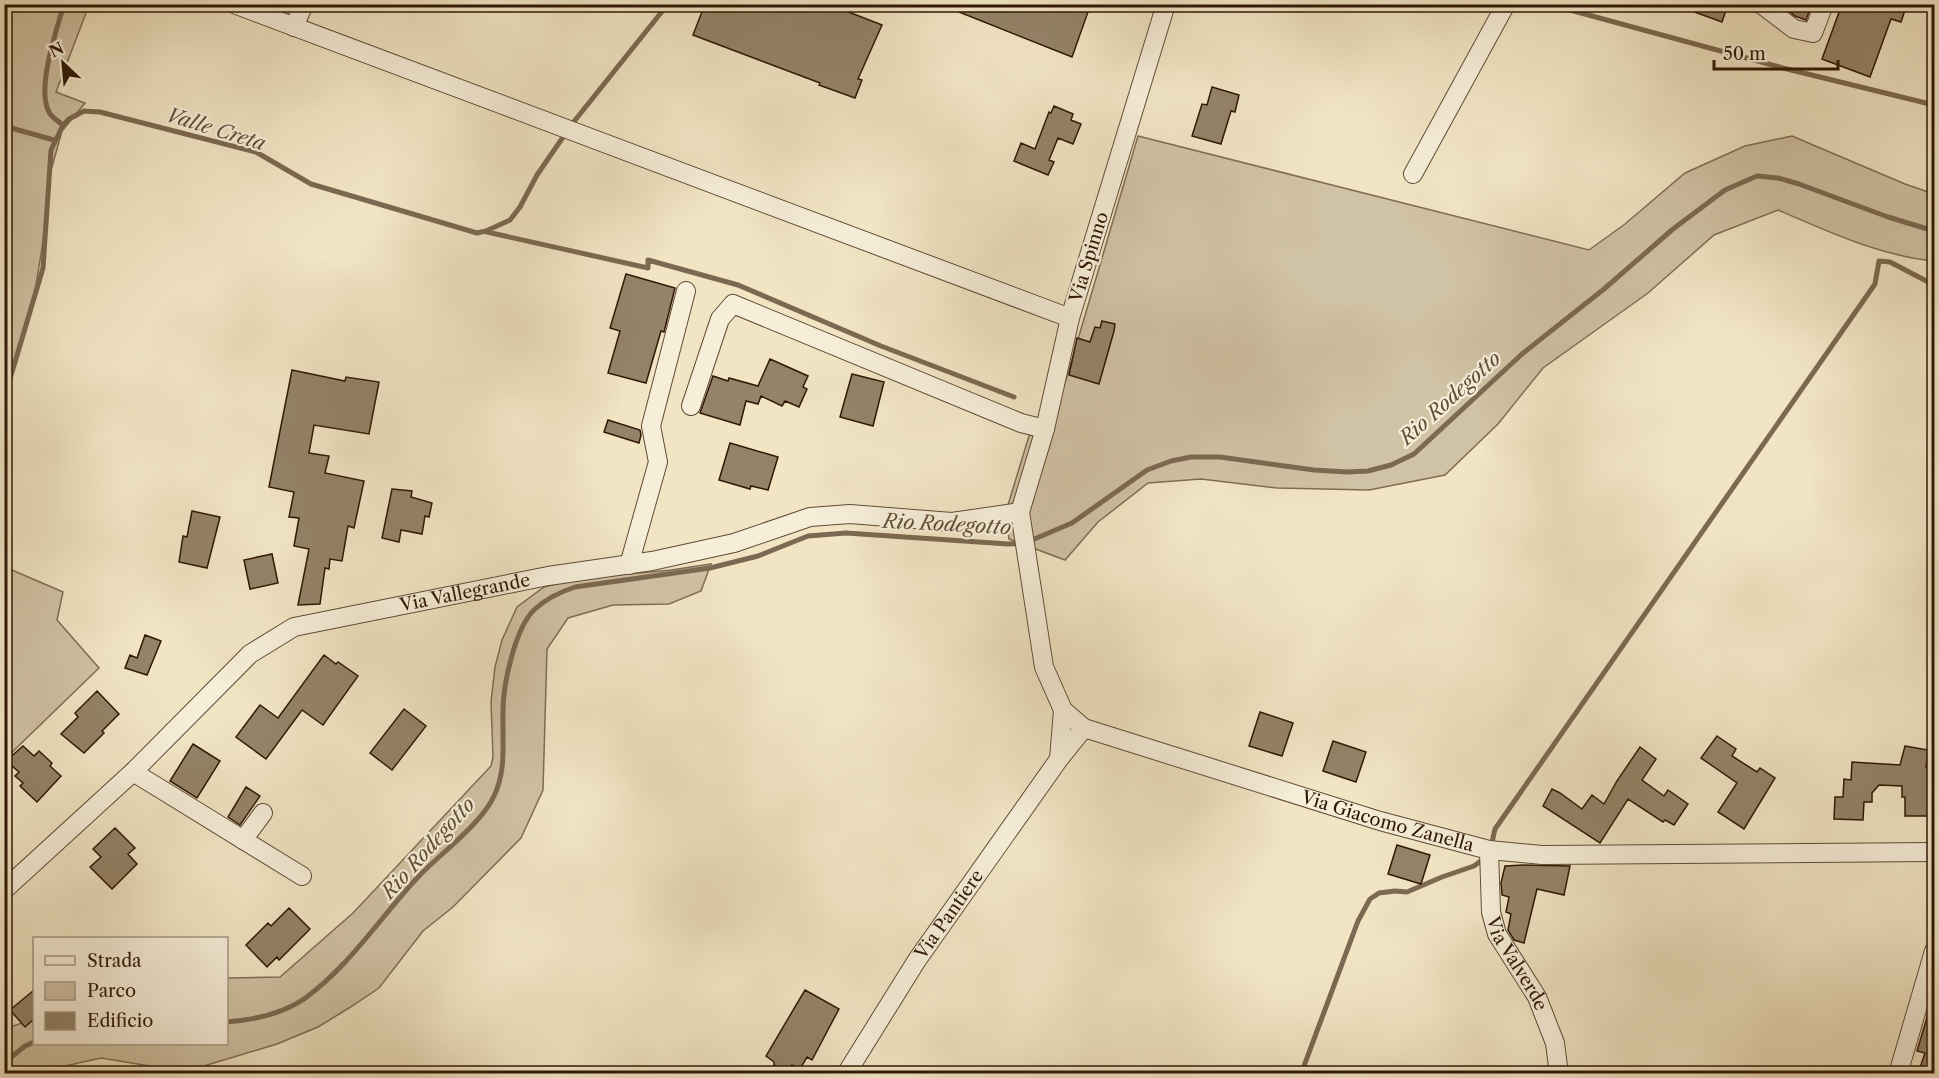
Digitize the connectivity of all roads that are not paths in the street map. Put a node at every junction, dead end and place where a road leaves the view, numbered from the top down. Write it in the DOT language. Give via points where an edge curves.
graph roads {
  1 [pos="234,4"];
  2 [pos="304,4"];
  3 [pos="1166,4"];
  4 [pos="1761,4"];
  5 [pos="1824,4"];
  6 [pos="1505,8"];
  7 [pos="294,27"];
  8 [pos="1413,174"];
  9 [pos="686,291"];
  10 [pos="1070,318"];
  11 [pos="691,406"];
  12 [pos="1044,429"];
  13 [pos="1020,512"];
  14 [pos="629,565"];
  15 [pos="1063,710"];
  16 [pos="1084,728"];
  17 [pos="1059,759"];
  18 [pos="132,772"];
  19 [pos="263,813"];
  20 [pos="243,840"];
  21 [pos="1489,850"];
  22 [pos="1935,852"];
  23 [pos="302,876"];
  24 [pos="4,890"];
  25 [pos="1935,951"];
  26 [pos="846,1074"];
  27 [pos="1559,1074"];
  28 [pos="1898,1074"];
  1 -- 7 [label="street"];
  2 -- 7 [label="street"];
  3 -- 10 [label="street, Via Spinno"];
  4 -- 5 [label="street" via="1794,29 1813,33"];
  6 -- 8 [label="street"];
  7 -- 10 [label="street"];
  9 -- 14 [label="street" via="651,426 658,462"];
  10 -- 12 [label="street, Via Spinno"];
  11 -- 12 [label="street" via="720,319 733,304 1021,423"];
  12 -- 13 [label="street, Via Spinno"];
  13 -- 14 [label="street, Via Vallegrande" via="952,522 850,514 810,517 734,543"];
  13 -- 15 [label="street, Via Giacomo Zanella" via="1044,667"];
  14 -- 18 [label="street, Via Vallegrande" via="548,576 294,627 250,654"];
  15 -- 16 [label="street, Via Giacomo Zanella"];
  15 -- 17 [label="street"];
  16 -- 17 [label="street, Via Pantiere"];
  16 -- 21 [label="street, Via Giacomo Zanella" via="1380,821"];
  17 -- 26 [label="street, Via Pantiere" via="916,960"];
  18 -- 20 [label="street"];
  18 -- 24 [label="street, Via Vallegrande"];
  19 -- 20 [label="street"];
  20 -- 23 [label="street"];
  21 -- 22 [label="street, Via Giacomo Zanella" via="1542,855"];
  21 -- 27 [label="street, Via Valverde" via="1491,912 1497,934 1537,997 1555,1043"];
  25 -- 28 [label="street"];
}
